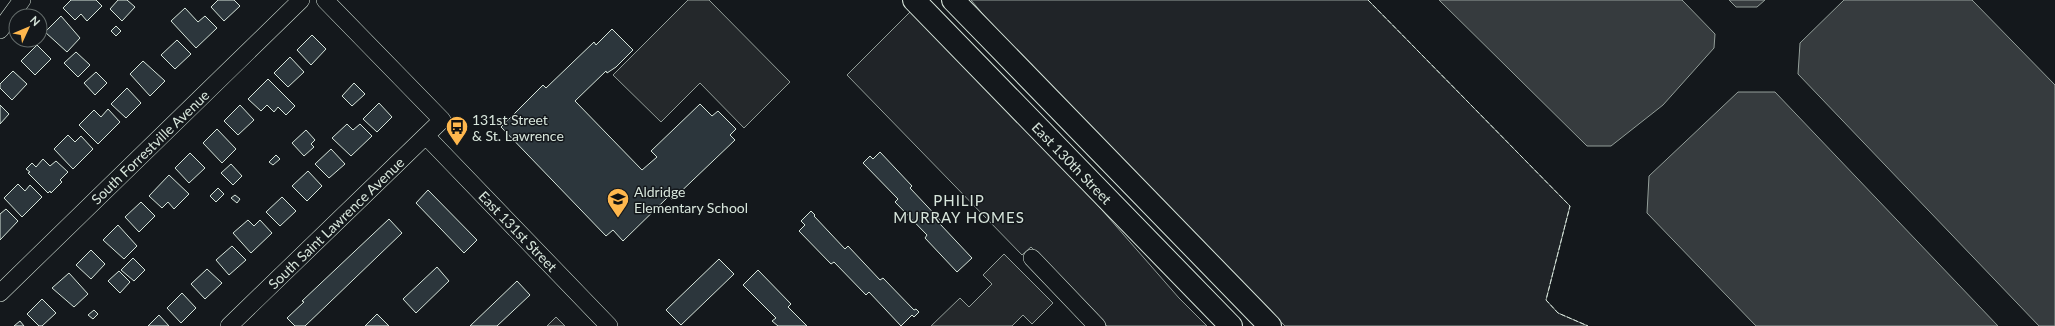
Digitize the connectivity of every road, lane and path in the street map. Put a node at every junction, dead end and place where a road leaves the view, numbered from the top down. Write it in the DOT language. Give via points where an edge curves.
graph roads {
  1 [pos="22,0"];
  2 [pos="301,0"];
  3 [pos="325,0"];
  4 [pos="914,0"];
  5 [pos="953,0"];
  6 [pos="0,30"];
  7 [pos="426,136"];
  8 [pos="1032,258"];
  9 [pos="0,293"];
  10 [pos="229,326"];
  11 [pos="609,326"];
  12 [pos="1097,326"];
  13 [pos="1231,326"];
  14 [pos="1270,326"];
  1 -- 6 [label="street"];
  2 -- 9 [label="street, South Forrestville Avenue"];
  3 -- 7 [label="street, South Saint Lawrence Avenue" via="442,120"];
  4 -- 13 [label="main road, East 130th Street"];
  5 -- 14 [label="main road, East 130th Street"];
  7 -- 10 [label="street, South Saint Lawrence Avenue"];
  7 -- 11 [label="street, East 131st Street"];
  8 -- 12 [label="street"];
}
